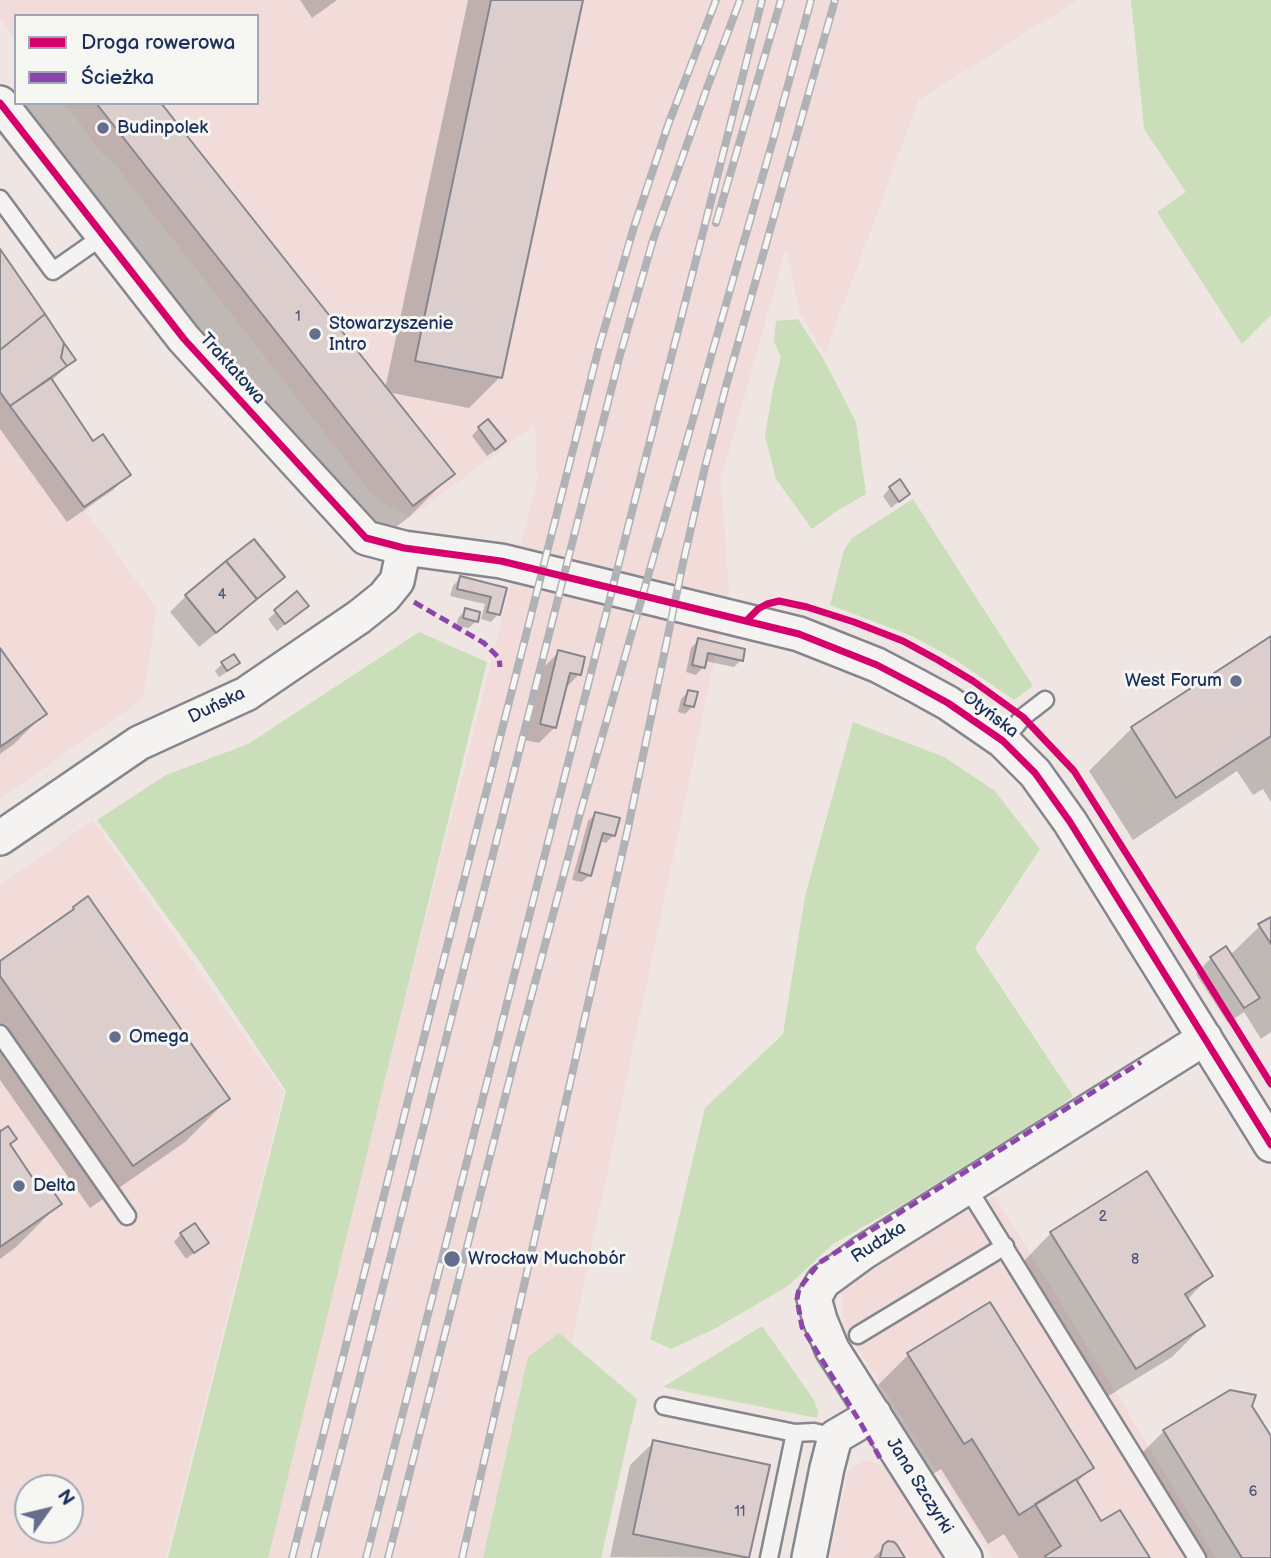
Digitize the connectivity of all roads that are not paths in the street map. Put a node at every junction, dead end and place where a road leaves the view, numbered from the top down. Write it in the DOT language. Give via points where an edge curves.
graph roads {
  1 [pos="9,122"];
  2 [pos="0,199"];
  3 [pos="103,236"];
  4 [pos="404,548"];
  5 [pos="502,561"];
  6 [pos="1045,700"];
  7 [pos="1003,741"];
  8 [pos="0,838"];
  9 [pos="0,1034"];
  10 [pos="1205,1038"];
  11 [pos="1267,1128"];
  12 [pos="967,1187"];
  13 [pos="127,1216"];
  14 [pos="1005,1246"];
  15 [pos="858,1335"];
  16 [pos="664,1406"];
  17 [pos="874,1414"];
  18 [pos="795,1433"];
  19 [pos="835,1437"];
  20 [pos="769,1558"];
  21 [pos="809,1558"];
  22 [pos="965,1558"];
  23 [pos="1197,1558"];
  1 -- 3 [label="street, Traktatowa"];
  2 -- 3 [label="lane" via="53,271"];
  3 -- 4 [label="street, Traktatowa" via="184,339 366,538"];
  4 -- 5 [label="street, Traktatowa"];
  4 -- 8 [label="street, Duńska" via="397,581 359,617 246,694 139,743"];
  5 -- 7 [label="street, Otyńska" via="810,638 917,686"];
  6 -- 7 [label="lane"];
  7 -- 10 [label="street, Otyńska" via="1035,773 1070,821"];
  9 -- 13 [label="lane"];
  10 -- 11 [label="street, Otyńska"];
  10 -- 12 [label="street, Rudzka"];
  12 -- 14 [label="lane"];
  12 -- 17 [label="street, Rudzka" via="864,1252 823,1282 814,1298 832,1349"];
  14 -- 15 [label="lane"];
  14 -- 23 [label="lane"];
  16 -- 18 [label="lane"];
  17 -- 19 [label="street"];
  17 -- 22 [label="street, Jana Szczyrki"];
  18 -- 19 [label="lane"];
  18 -- 20 [label="lane"];
  19 -- 21 [label="street"];
}
